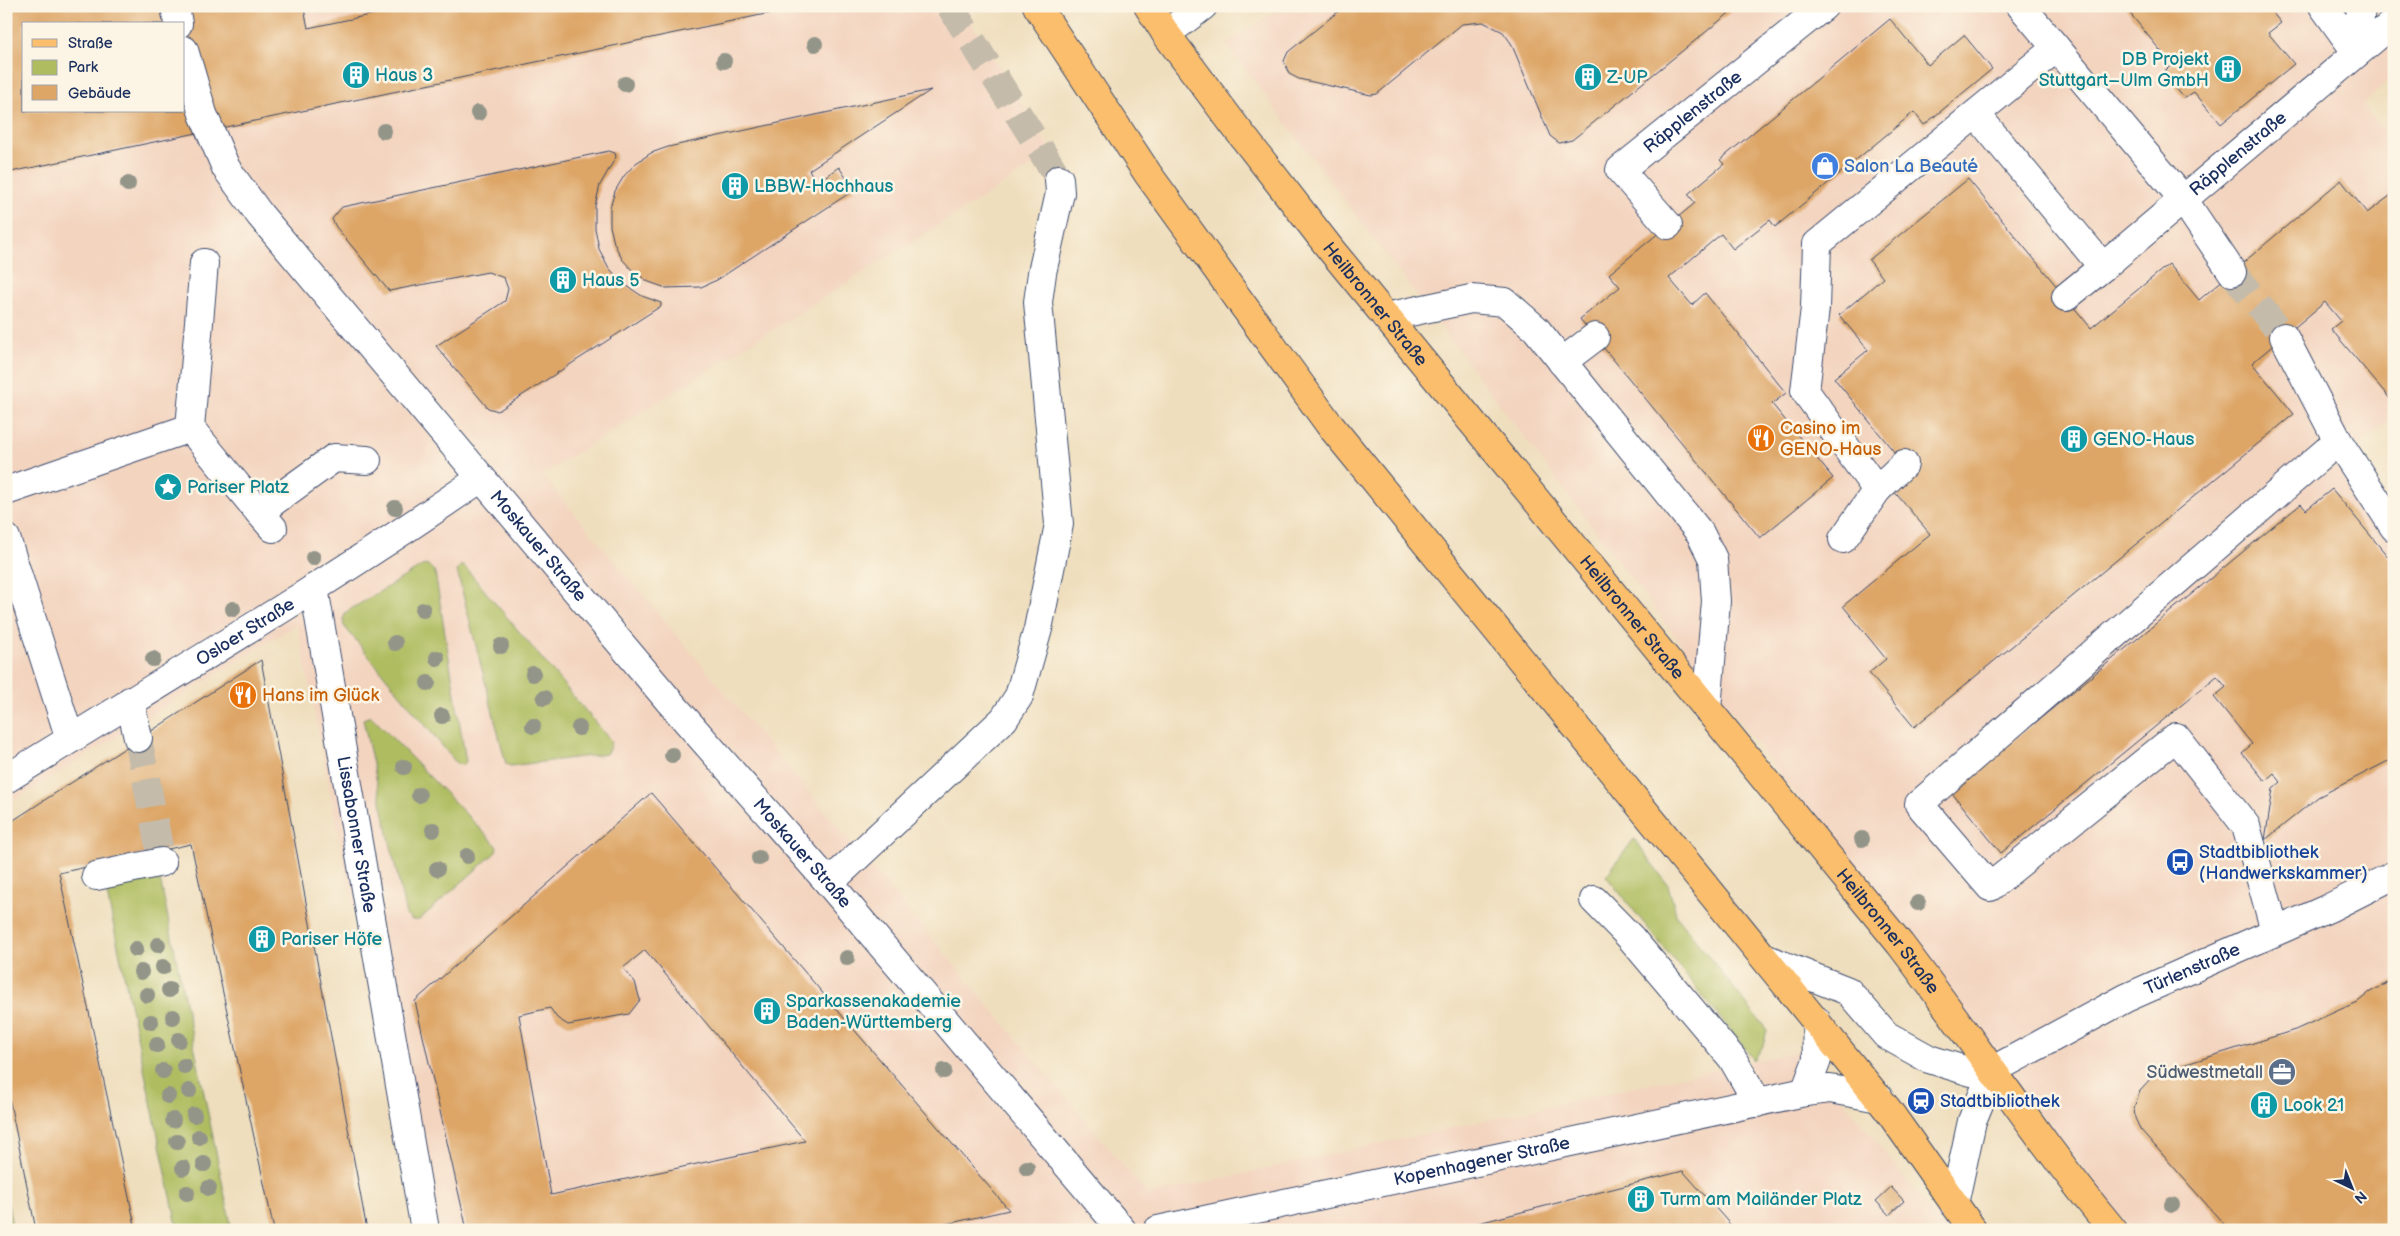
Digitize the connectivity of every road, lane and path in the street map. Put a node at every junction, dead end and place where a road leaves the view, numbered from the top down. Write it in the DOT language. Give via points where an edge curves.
graph roads {
  1 [pos="175,6"];
  2 [pos="1037,6"];
  3 [pos="1148,6"];
  4 [pos="1203,6"];
  5 [pos="1824,6"];
  6 [pos="2021,6"];
  7 [pos="2323,6"];
  8 [pos="2361,6"];
  9 [pos="178,22"];
  10 [pos="2394,22"];
  11 [pos="1166,34"];
  12 [pos="2056,48"];
  13 [pos="2357,53"];
  14 [pos="185,54"];
  15 [pos="1976,114"];
  16 [pos="1059,179"];
  17 [pos="2183,199"];
  18 [pos="1668,226"];
  19 [pos="204,263"];
  20 [pos="2103,266"];
  21 [pos="2232,272"];
  22 [pos="2066,297"];
  23 [pos="1386,317"];
  24 [pos="1596,337"];
  25 [pos="2284,337"];
  26 [pos="1562,362"];
  27 [pos="190,428"];
  28 [pos="2338,441"];
  29 [pos="367,460"];
  30 [pos="1904,464"];
  31 [pos="481,478"];
  32 [pos="1877,490"];
  33 [pos="6,491"];
  34 [pos="2394,527"];
  35 [pos="6,538"];
  36 [pos="1843,539"];
  37 [pos="314,588"];
  38 [pos="130,701"];
  39 [pos="1707,709"];
  40 [pos="138,738"];
  41 [pos="70,739"];
  42 [pos="6,779"];
  43 [pos="162,862"];
  44 [pos="96,876"];
  45 [pos="2394,876"];
  46 [pos="829,883"];
  47 [pos="1594,900"];
  48 [pos="2275,930"];
  49 [pos="1767,959"];
  50 [pos="1816,1020"];
  51 [pos="1993,1070"];
  52 [pos="1805,1092"];
  53 [pos="1878,1098"];
  54 [pos="1758,1103"];
  55 [pos="1954,1204"];
  56 [pos="425,1230"];
  57 [pos="1122,1230"];
  58 [pos="1158,1230"];
  59 [pos="1973,1230"];
  60 [pos="2113,1230"];
  1 -- 9 [label="street"];
  2 -- 49 [label="main road" via="1148,174 1329,424"];
  3 -- 11 [label="main road, Heilbronner Straße"];
  4 -- 11 [label="street"];
  5 -- 18 [label="street, Räpplenstraße" via="1620,170"];
  6 -- 12 [label="street, Räpplenstraße"];
  7 -- 13 [label="street"];
  8 -- 13 [label="street"];
  10 -- 13 [label="street, Räpplenstraße"];
  11 -- 23 [label="main road, Heilbronner Straße"];
  12 -- 15 [label="street"];
  12 -- 17 [label="street, Räpplenstraße"];
  13 -- 17 [label="street, Räpplenstraße"];
  14 -- 31 [label="street" via="202,114 226,168 241,190"];
  15 -- 20 [label="street"];
  15 -- 32 [label="street" via="1817,244 1815,308 1805,391"];
  16 -- 46 [label="street" via="1060,193 1038,302 1059,524 1038,629 1019,696 1004,719"];
  17 -- 20 [label="street"];
  17 -- 21 [label="street"];
  19 -- 27 [label="street"];
  20 -- 22 [label="street"];
  23 -- 26 [label="street" via="1471,299 1505,302 1536,329"];
  23 -- 39 [label="main road, Heilbronner Straße"];
  24 -- 26 [label="street"];
  25 -- 28 [label="street"];
  26 -- 39 [label="street" via="1700,533 1713,559 1716,600"];
  27 -- 29 [label="street" via="266,520 334,458"];
  27 -- 33 [label="street"];
  28 -- 34 [label="street"];
  28 -- 48 [label="street" via="1919,804 1990,887 2176,736 2246,826"];
  30 -- 32 [label="street"];
  31 -- 37 [label="street, Osloer Straße"];
  31 -- 46 [label="street, Moskauer Straße" via="699,737"];
  32 -- 36 [label="street"];
  35 -- 41 [label="street"];
  37 -- 38 [label="street, Osloer Straße"];
  37 -- 56 [label="street, Lissabonner Straße"];
  38 -- 40 [label="street"];
  38 -- 41 [label="street, Osloer Straße"];
  39 -- 51 [label="main road, Heilbronner Straße" via="1900,944"];
  41 -- 42 [label="street, Osloer Straße"];
  43 -- 44 [label="street"];
  45 -- 48 [label="street, Türlenstraße"];
  46 -- 57 [label="street, Moskauer Straße"];
  47 -- 54 [label="street" via="1631,938 1732,1058"];
  48 -- 51 [label="street, Türlenstraße" via="2126,998"];
  49 -- 50 [label="main road"];
  49 -- 51 [label="street" via="1848,991 1886,1035 1929,1059 1971,1072"];
  50 -- 52 [label="street" via="1817,1060"];
  50 -- 53 [label="main road"];
  51 -- 55 [label="street" via="1972,1121"];
  51 -- 60 [label="main road, Heilbronner Straße" via="2061,1166"];
  52 -- 53 [label="street, Kopenhagener Straße" via="1830,1089"];
  52 -- 54 [label="street, Kopenhagener Straße"];
  53 -- 55 [label="main road"];
  54 -- 58 [label="street, Kopenhagener Straße"];
  55 -- 59 [label="main road"];
}
